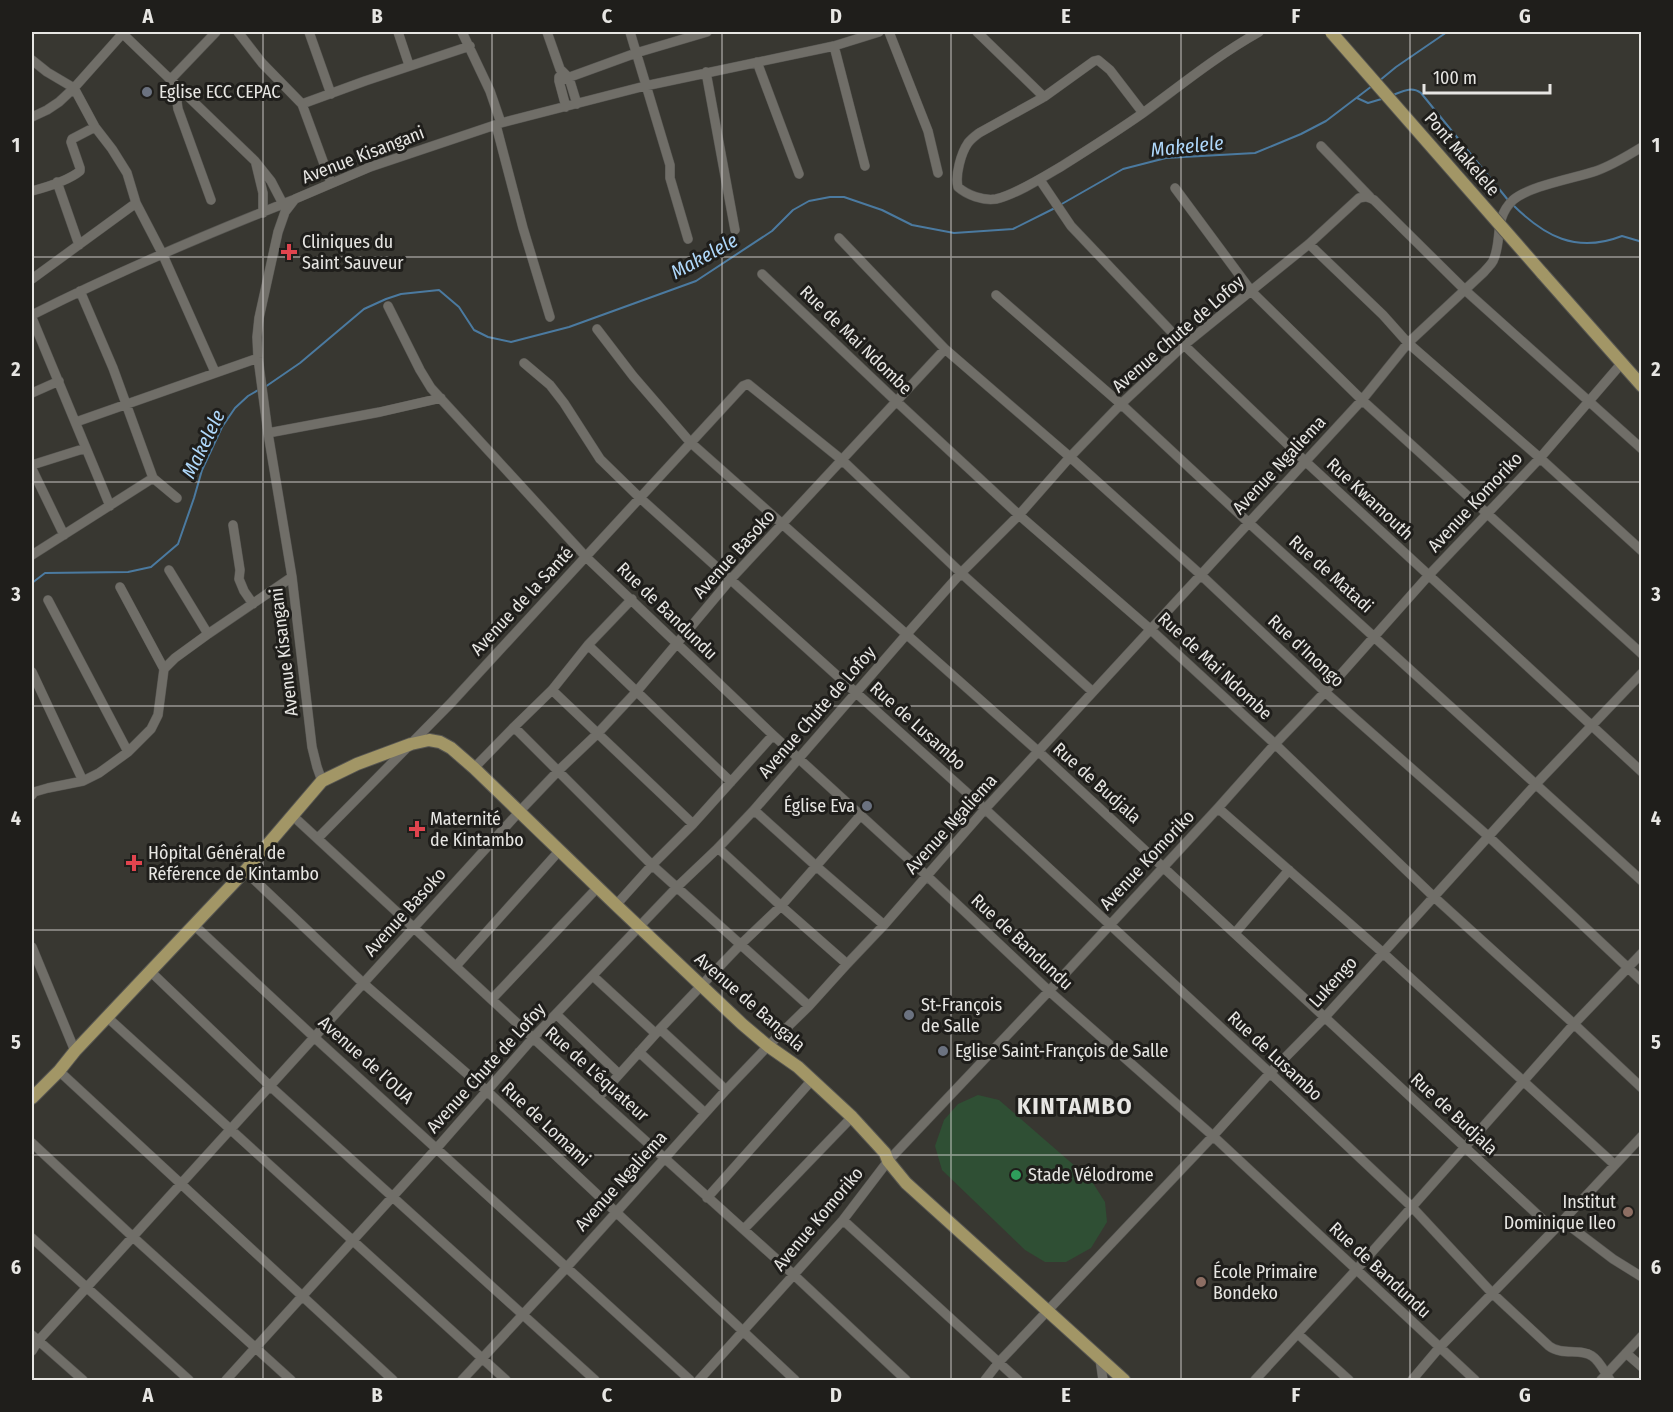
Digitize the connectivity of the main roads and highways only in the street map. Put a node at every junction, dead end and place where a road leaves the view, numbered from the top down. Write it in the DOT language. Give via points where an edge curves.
graph roads {
  1 [pos="1331,32"];
  2 [pos="1641,386"];
  3 [pos="32,1098"];
  4 [pos="1124,1380"];
  1 -- 2 [label="main road, Pont Makelele, bridge"];
  3 -- 4 [label="main road, Avenue de Bangala" via="244,871 322,781 411,744 440,742 474,768 702,986 852,1117 906,1183"];
}
